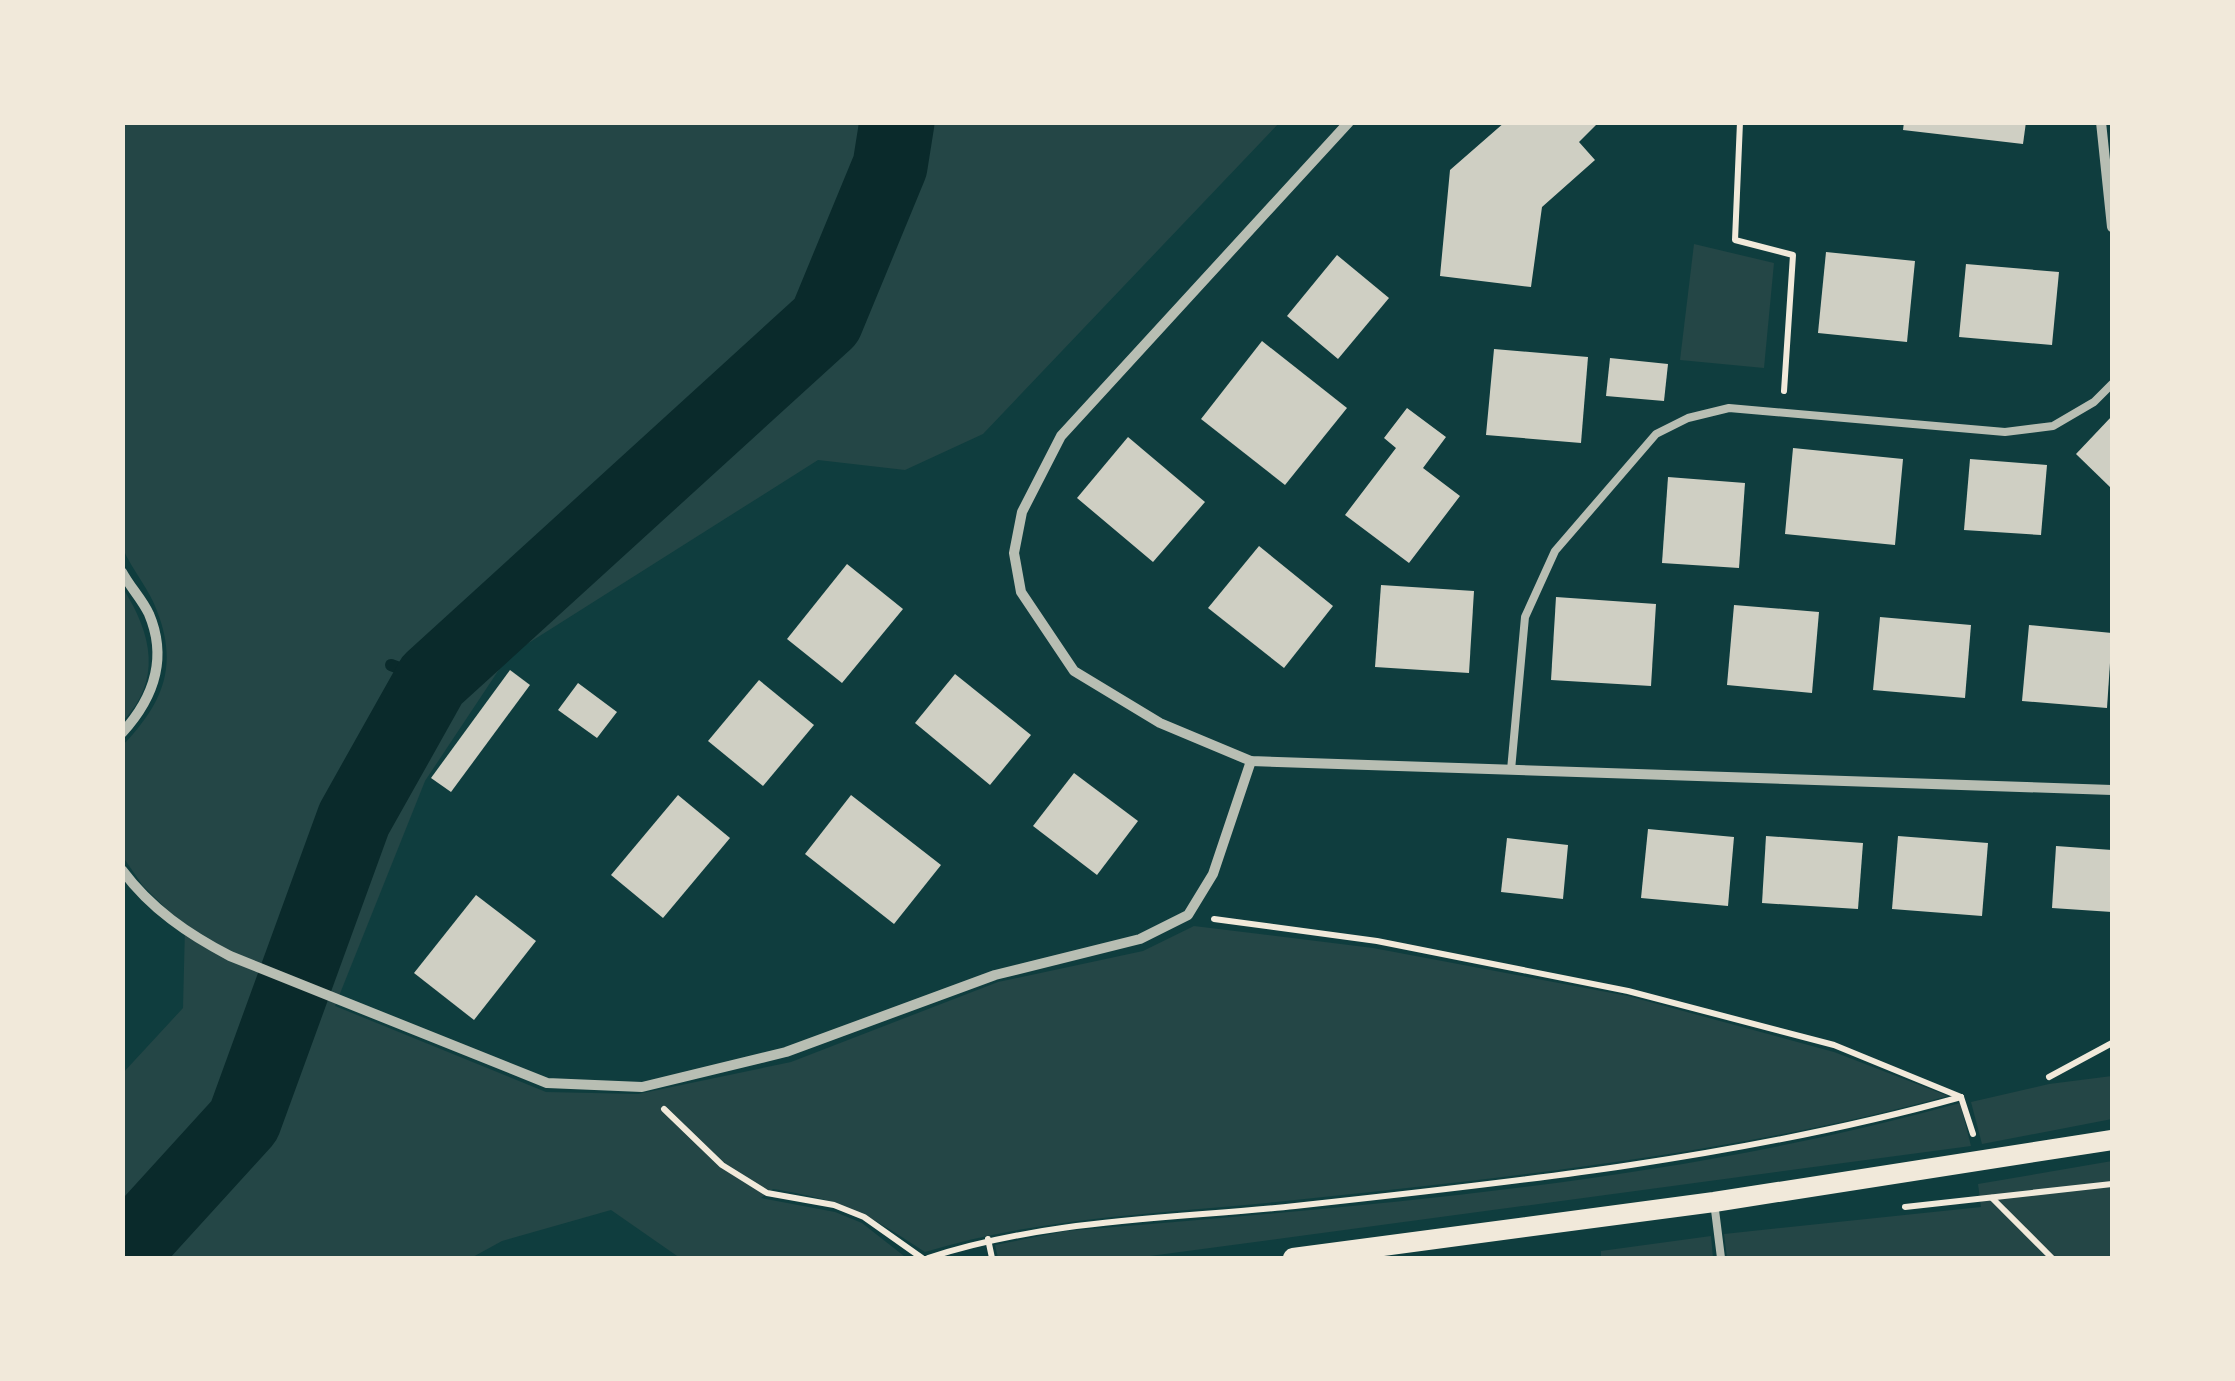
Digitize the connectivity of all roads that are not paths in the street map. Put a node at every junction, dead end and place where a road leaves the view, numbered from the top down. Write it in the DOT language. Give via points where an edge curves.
graph roads {
  1 [pos="1349,122"];
  2 [pos="2100,122"];
  3 [pos="2112,227"];
  4 [pos="2112,384"];
  5 [pos="124,578"];
  6 [pos="122,732"];
  7 [pos="1250,761"];
  8 [pos="1512,770"];
  9 [pos="2112,790"];
  10 [pos="122,870"];
  11 [pos="2112,1140"];
  12 [pos="1714,1202"];
  13 [pos="1293,1258"];
  14 [pos="1721,1258"];
  1 -- 7 [label="street" via="1061,436 1022,512 1014,553 1021,592 1074,671 1160,723"];
  2 -- 3 [label="street"];
  4 -- 8 [label="lane" via="2053,426 2004,432 1729,408 1656,434 1555,551 1525,618"];
  5 -- 6 [label="street" via="149,614 157,677 146,708"];
  7 -- 8 [label="street"];
  7 -- 10 [label="street" via="1214,874 1188,915 1140,939 995,975 786,1052 642,1087 547,1083 230,956 186,933"];
  8 -- 9 [label="street"];
  11 -- 12 [label="main road"];
  12 -- 13 [label="main road"];
  12 -- 14 [label="lane"];
}
